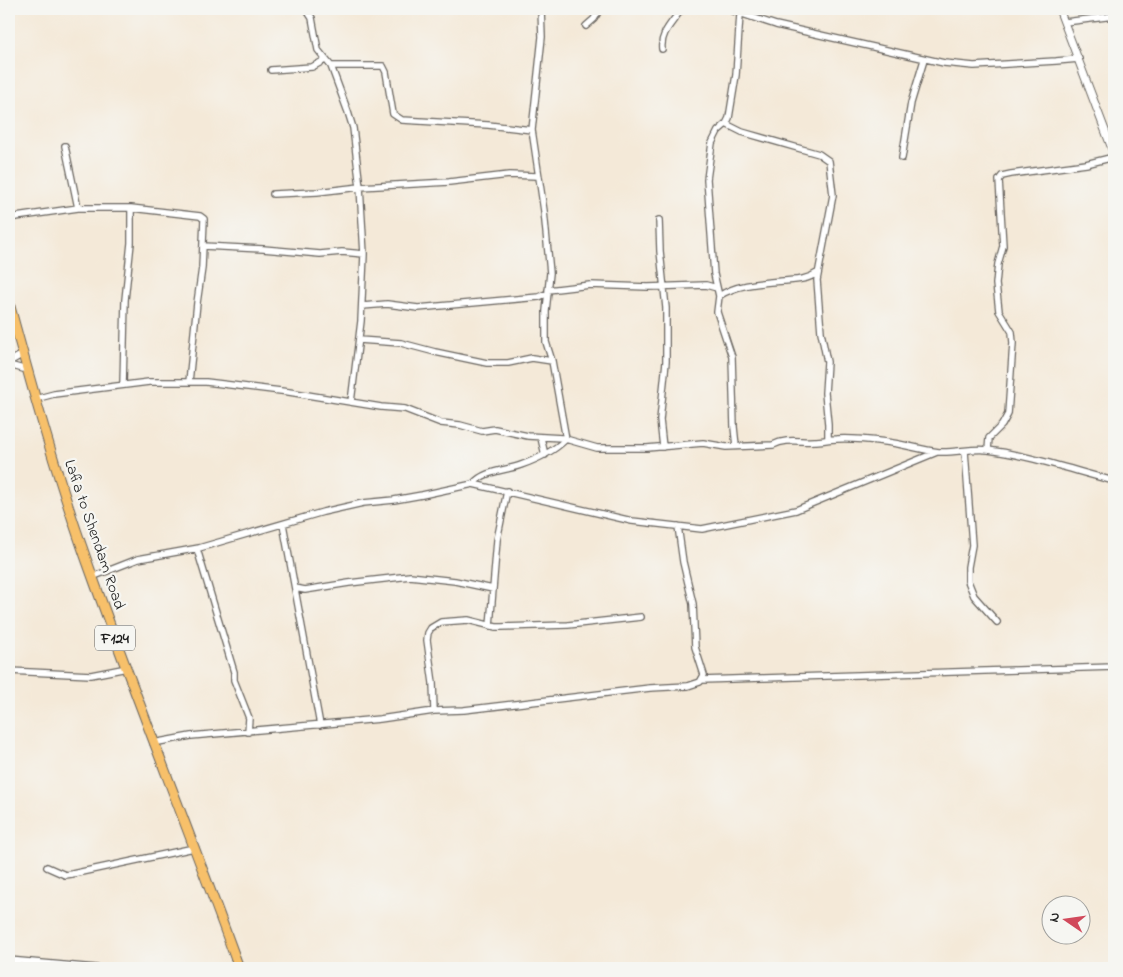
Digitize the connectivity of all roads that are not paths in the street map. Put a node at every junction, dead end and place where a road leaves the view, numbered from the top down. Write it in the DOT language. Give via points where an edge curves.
graph roads {
  1 [pos="306,9"];
  2 [pos="541,9"];
  3 [pos="600,9"];
  4 [pos="681,9"];
  5 [pos="727,9"];
  6 [pos="1059,9"];
  7 [pos="740,14"];
  8 [pos="1114,16"];
  9 [pos="1064,22"];
  10 [pos="586,26"];
  11 [pos="662,49"];
  12 [pos="1079,58"];
  13 [pos="325,60"];
  14 [pos="924,60"];
  15 [pos="331,66"];
  16 [pos="270,70"];
  17 [pos="726,124"];
  18 [pos="532,130"];
  19 [pos="66,146"];
  20 [pos="1114,151"];
  21 [pos="902,158"];
  22 [pos="537,176"];
  23 [pos="360,187"];
  24 [pos="273,194"];
  25 [pos="78,208"];
  26 [pos="131,208"];
  27 [pos="9,218"];
  28 [pos="659,220"];
  29 [pos="203,246"];
  30 [pos="364,254"];
  31 [pos="817,273"];
  32 [pos="809,279"];
  33 [pos="716,280"];
  34 [pos="817,284"];
  35 [pos="706,285"];
  36 [pos="664,287"];
  37 [pos="717,289"];
  38 [pos="548,291"];
  39 [pos="727,291"];
  40 [pos="719,296"];
  41 [pos="9,303"];
  42 [pos="362,306"];
  43 [pos="359,340"];
  44 [pos="23,354"];
  45 [pos="552,361"];
  46 [pos="9,363"];
  47 [pos="27,370"];
  48 [pos="189,382"];
  49 [pos="123,384"];
  50 [pos="35,399"];
  51 [pos="351,402"];
  52 [pos="541,438"];
  53 [pos="566,439"];
  54 [pos="828,439"];
  55 [pos="736,446"];
  56 [pos="663,447"];
  57 [pos="988,450"];
  58 [pos="938,452"];
  59 [pos="965,452"];
  60 [pos="545,455"];
  61 [pos="1114,481"];
  62 [pos="473,484"];
  63 [pos="507,492"];
  64 [pos="283,524"];
  65 [pos="678,526"];
  66 [pos="197,549"];
  67 [pos="92,577"];
  68 [pos="295,588"];
  69 [pos="493,589"];
  70 [pos="304,590"];
  71 [pos="297,598"];
  72 [pos="641,617"];
  73 [pos="998,622"];
  74 [pos="490,626"];
  75 [pos="1114,667"];
  76 [pos="127,668"];
  77 [pos="9,672"];
  78 [pos="702,680"];
  79 [pos="434,711"];
  80 [pos="320,725"];
  81 [pos="248,732"];
  82 [pos="153,743"];
  83 [pos="194,848"];
  84 [pos="47,867"];
  85 [pos="9,960"];
  86 [pos="96,968"];
  87 [pos="239,968"];
  1 -- 13 [label="street" via="311,15 316,44"];
  2 -- 18 [label="street" via="542,37"];
  3 -- 10 [label="street"];
  4 -- 11 [label="street" via="664,35"];
  5 -- 7 [label="street"];
  6 -- 9 [label="street"];
  7 -- 14 [label="street"];
  7 -- 17 [label="street" via="736,75"];
  8 -- 9 [label="street"];
  9 -- 12 [label="street"];
  12 -- 14 [label="street" via="974,66"];
  12 -- 20 [label="street"];
  13 -- 15 [label="street"];
  13 -- 16 [label="street" via="312,67"];
  14 -- 21 [label="street"];
  15 -- 18 [label="street" via="382,66 386,72 393,114 399,118"];
  15 -- 23 [label="street" via="353,128"];
  17 -- 31 [label="street" via="742,132 818,154 829,162 833,196"];
  17 -- 33 [label="street" via="712,143 708,175"];
  18 -- 22 [label="street"];
  19 -- 25 [label="street"];
  20 -- 57 [label="street" via="1086,164 1011,174 999,180 1003,246 996,284 1000,315 1012,332 1013,343 1007,418 989,438"];
  22 -- 23 [label="street" via="509,175"];
  22 -- 38 [label="street" via="548,249"];
  23 -- 24 [label="street"];
  23 -- 30 [label="street"];
  25 -- 26 [label="street"];
  25 -- 27 [label="street"];
  26 -- 29 [label="street" via="202,217"];
  26 -- 49 [label="street"];
  28 -- 36 [label="street"];
  29 -- 30 [label="street"];
  29 -- 48 [label="street"];
  30 -- 42 [label="street"];
  31 -- 32 [label="street"];
  31 -- 34 [label="street"];
  32 -- 34 [label="street"];
  32 -- 39 [label="street" via="770,282"];
  33 -- 35 [label="street"];
  33 -- 37 [label="street"];
  34 -- 54 [label="street" via="827,362"];
  35 -- 36 [label="street"];
  35 -- 37 [label="street"];
  36 -- 38 [label="street" via="590,285"];
  36 -- 56 [label="street" via="666,362 660,420"];
  37 -- 39 [label="street"];
  37 -- 40 [label="street"];
  38 -- 42 [label="street" via="539,297 418,308 387,304"];
  38 -- 45 [label="street" via="546,346"];
  39 -- 40 [label="street"];
  40 -- 55 [label="street" via="717,312 732,357"];
  41 -- 44 [label="main road, Lafia to Shendam Road / F124"];
  42 -- 43 [label="street"];
  43 -- 45 [label="street" via="402,343 487,362 508,363 532,358"];
  43 -- 51 [label="street"];
  44 -- 46 [label="street"];
  44 -- 47 [label="main road, Lafia to Shendam Road / F124"];
  45 -- 53 [label="street"];
  46 -- 47 [label="street"];
  47 -- 50 [label="main road, Lafia to Shendam Road / F124"];
  48 -- 49 [label="street"];
  48 -- 51 [label="street"];
  49 -- 50 [label="street"];
  50 -- 67 [label="main road, Lafia to Shendam Road / F124"];
  51 -- 52 [label="street" via="405,409 441,423 482,431 504,430"];
  52 -- 53 [label="street"];
  52 -- 60 [label="street"];
  53 -- 56 [label="street" via="596,448"];
  53 -- 60 [label="street"];
  54 -- 55 [label="street"];
  54 -- 58 [label="street" via="885,442"];
  55 -- 56 [label="street"];
  57 -- 59 [label="street"];
  57 -- 61 [label="street"];
  58 -- 59 [label="street"];
  58 -- 65 [label="street" via="796,510 702,529"];
  59 -- 73 [label="street" via="972,545 968,581 974,596"];
  60 -- 62 [label="street" via="481,476"];
  62 -- 63 [label="street"];
  62 -- 64 [label="street" via="363,503"];
  63 -- 65 [label="street" via="632,521"];
  63 -- 69 [label="street" via="497,540"];
  64 -- 66 [label="street"];
  64 -- 68 [label="street"];
  65 -- 78 [label="street" via="693,604 695,647 704,675"];
  66 -- 67 [label="street" via="138,559"];
  66 -- 81 [label="street" via="234,680 249,718"];
  67 -- 76 [label="main road, Lafia to Shendam Road / F124"];
  68 -- 70 [label="street"];
  68 -- 71 [label="street"];
  69 -- 70 [label="street" via="410,576"];
  69 -- 74 [label="street"];
  70 -- 71 [label="street"];
  71 -- 80 [label="street"];
  72 -- 74 [label="street" via="568,625"];
  74 -- 79 [label="street" via="453,620 435,625 429,631 427,640"];
  75 -- 78 [label="street"];
  76 -- 77 [label="street" via="91,675"];
  76 -- 82 [label="main road, Lafia to Shendam Road / F124"];
  78 -- 79 [label="street" via="688,686"];
  79 -- 80 [label="street"];
  80 -- 81 [label="street"];
  81 -- 82 [label="street" via="191,736"];
  82 -- 83 [label="main road, Lafia to Shendam Road / F124"];
  83 -- 84 [label="street" via="72,874"];
  83 -- 87 [label="main road, Lafia to Shendam Road / F124"];
  85 -- 86 [label="street"];
}
